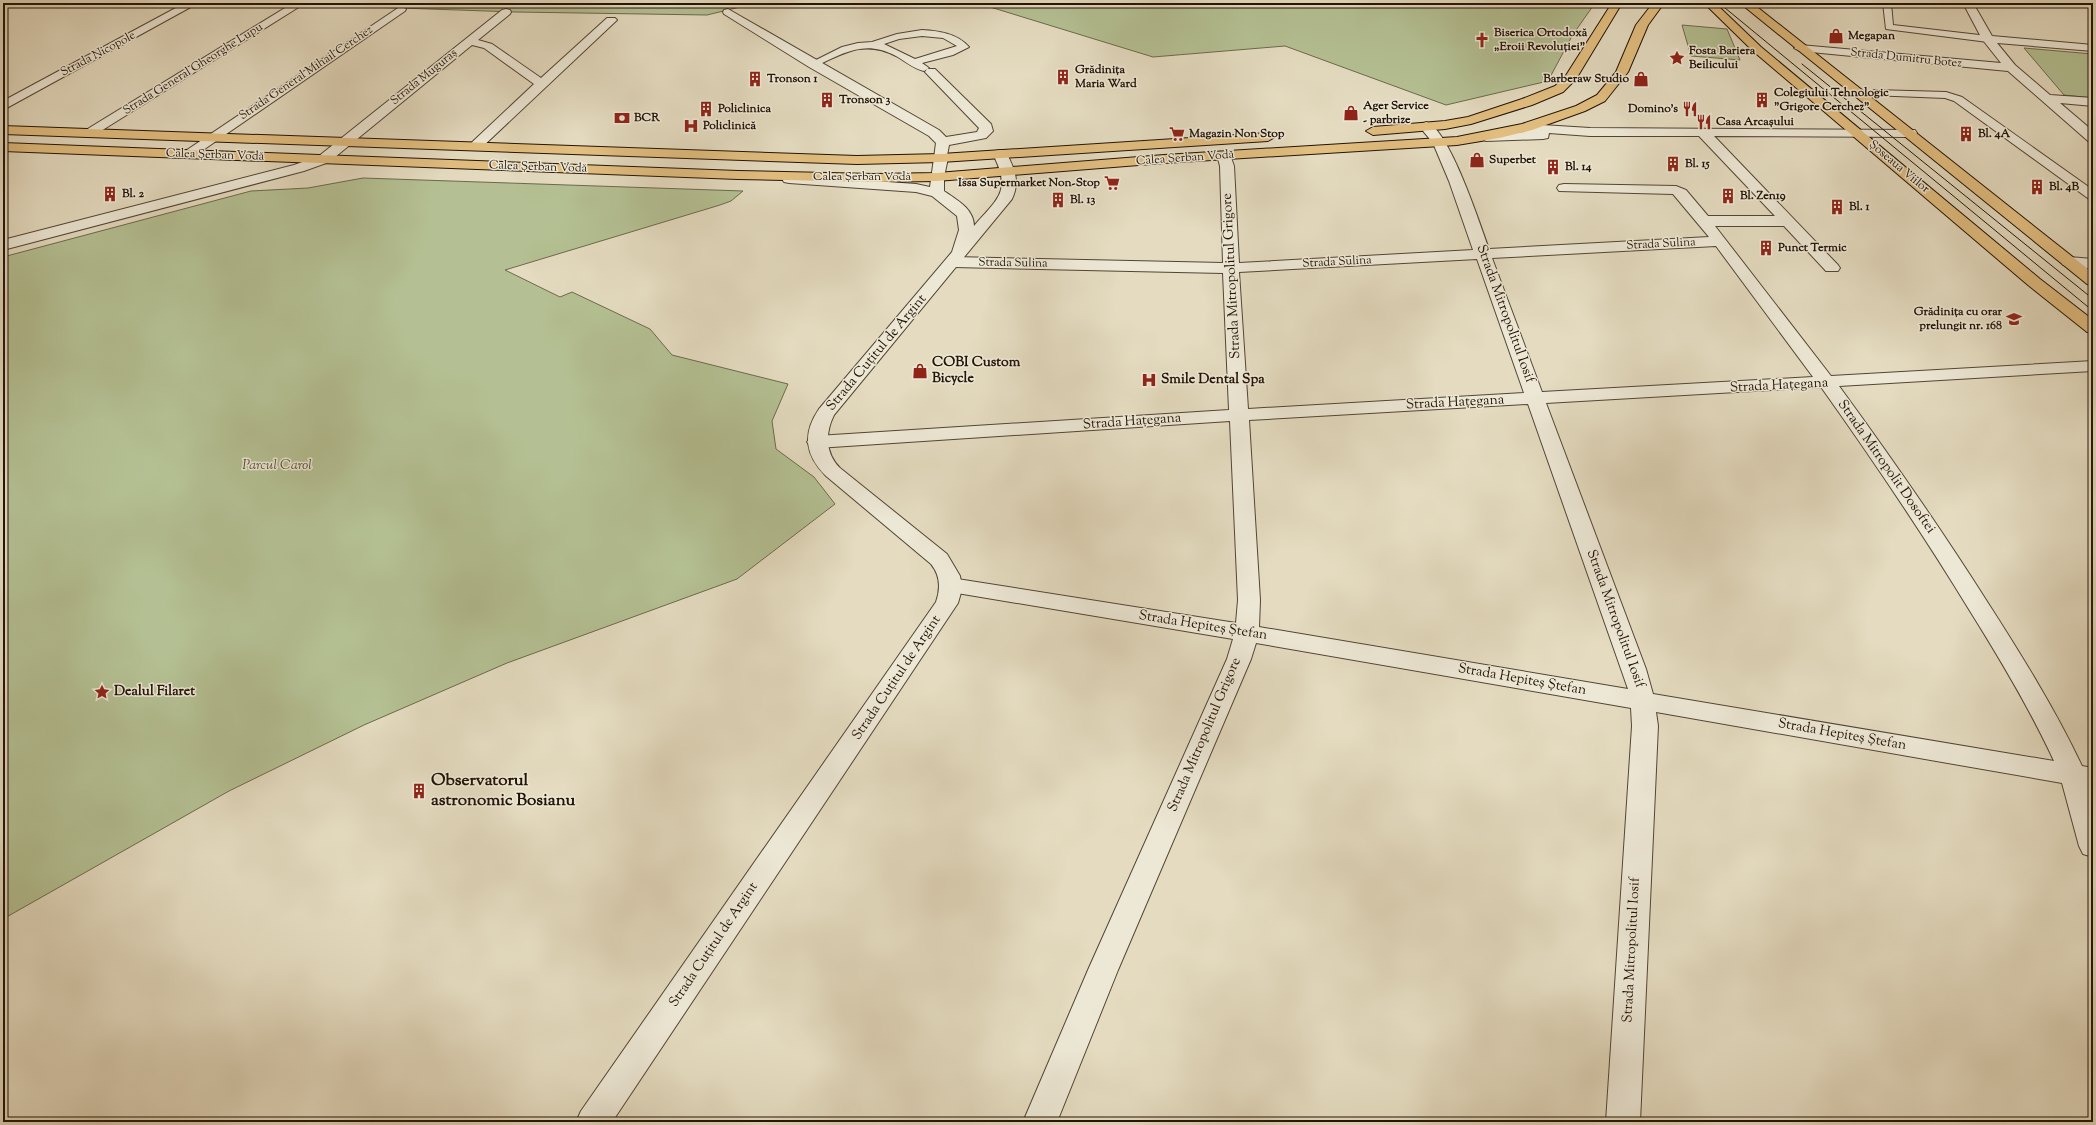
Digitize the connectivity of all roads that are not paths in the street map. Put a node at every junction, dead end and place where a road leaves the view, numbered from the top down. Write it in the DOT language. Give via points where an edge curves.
graph roads {
  1 [pos="193,3"];
  2 [pos="1617,3"];
  3 [pos="1659,3"];
  4 [pos="1709,3"];
  5 [pos="1745,3"];
  6 [pos="1886,3"];
  7 [pos="1968,3"];
  8 [pos="2081,3"];
  9 [pos="2093,4"];
  10 [pos="297,5"];
  11 [pos="401,9"];
  12 [pos="506,12"];
  13 [pos="728,12"];
  14 [pos="611,20"];
  15 [pos="1988,40"];
  16 [pos="469,41"];
  17 [pos="876,44"];
  18 [pos="1800,48"];
  19 [pos="2093,48"];
  20 [pos="914,62"];
  21 [pos="813,64"];
  22 [pos="2011,68"];
  23 [pos="931,72"];
  24 [pos="542,84"];
  25 [pos="1874,93"];
  26 [pos="2044,98"];
  27 [pos="2093,102"];
  28 [pos="3,106"];
  29 [pos="1485,116"];
  30 [pos="1526,128"];
  31 [pos="3,130"];
  32 [pos="1360,132"];
  33 [pos="1590,132"];
  34 [pos="88,133"];
  35 [pos="1703,133"];
  36 [pos="1910,133"];
  37 [pos="1433,134"];
  38 [pos="1860,134"];
  39 [pos="1280,136"];
  40 [pos="212,137"];
  41 [pos="1486,137"];
  42 [pos="2093,138"];
  43 [pos="944,142"];
  44 [pos="343,143"];
  45 [pos="475,146"];
  46 [pos="3,147"];
  47 [pos="188,154"];
  48 [pos="1000,154"];
  49 [pos="1224,155"];
  50 [pos="941,158"];
  51 [pos="324,159"];
  52 [pos="1009,171"];
  53 [pos="738,175"];
  54 [pos="937,177"];
  55 [pos="1564,188"];
  56 [pos="937,193"];
  57 [pos="2093,196"];
  58 [pos="1005,200"];
  59 [pos="956,206"];
  60 [pos="1704,221"];
  61 [pos="1788,221"];
  62 [pos="1720,241"];
  63 [pos="3,245"];
  64 [pos="1484,254"];
  65 [pos="954,262"];
  66 [pos="2069,262"];
  67 [pos="2093,264"];
  68 [pos="1231,268"];
  69 [pos="1832,268"];
  70 [pos="2093,282"];
  71 [pos="2093,328"];
  72 [pos="2093,366"];
  73 [pos="1827,383"];
  74 [pos="1534,399"];
  75 [pos="1238,415"];
  76 [pos="817,442"];
  77 [pos="951,585"];
  78 [pos="1247,633"];
  79 [pos="1643,700"];
  80 [pos="2083,776"];
  81 [pos="2093,846"];
  82 [pos="593,1122"];
  83 [pos="1040,1122"];
  84 [pos="1623,1122"];
  1 -- 28 [label="street, Strada Nicopole"];
  2 -- 29 [label="main road, Calea Șerban Vodă" via="1565,84 1551,93"];
  3 -- 30 [label="main road, Calea Șerban Vodă" via="1650,12 1621,74 1606,93 1584,107"];
  4 -- 38 [label="main road, Șoseaua Viilor" via="1757,49"];
  5 -- 18 [label="main road"];
  6 -- 15 [label="lane" via="1889,30"];
  7 -- 15 [label="street"];
  8 -- 9 [label="street"];
  10 -- 34 [label="street, Strada General Gheorghe Lupu"];
  11 -- 40 [label="street, Strada General Mihail Cerchez"];
  12 -- 16 [label="street, Strada Muguraș"];
  13 -- 21 [label="street"];
  14 -- 24 [label="street"];
  15 -- 19 [label="street"];
  15 -- 22 [label="street"];
  16 -- 24 [label="street" via="488,46"];
  16 -- 44 [label="street, Strada Muguraș"];
  17 -- 20 [label="lane"];
  17 -- 20 [label="lane" via="894,38 932,34 952,39 964,47"];
  17 -- 21 [label="lane" via="850,47"];
  18 -- 22 [label="street, Strada Dumitru Botez"];
  18 -- 36 [label="main road"];
  20 -- 23 [label="lane"];
  21 -- 43 [label="street" via="923,126"];
  22 -- 26 [label="street"];
  23 -- 43 [label="street" via="986,127 986,132 981,135"];
  24 -- 45 [label="street"];
  25 -- 57 [label="lane" via="1946,95 1958,99"];
  26 -- 27 [label="street"];
  26 -- 42 [label="street"];
  29 -- 30 [label="main road"];
  29 -- 37 [label="main road, Calea Șerban Vodă" via="1458,123"];
  30 -- 33 [label="street"];
  30 -- 41 [label="main road, Calea Șerban Vodă"];
  31 -- 34 [label="main road, Calea Șerban Vodă"];
  32 -- 37 [label="main road, Calea Șerban Vodă"];
  33 -- 35 [label="street"];
  33 -- 41 [label="street"];
  34 -- 40 [label="main road, Calea Șerban Vodă"];
  35 -- 38 [label="street"];
  35 -- 61 [label="street"];
  36 -- 38 [label="street"];
  36 -- 66 [label="main road"];
  37 -- 41 [label="main road, Calea Șerban Vodă"];
  37 -- 49 [label="main road, Calea Șerban Vodă"];
  37 -- 64 [label="street, Strada Mitropolitul Iosif"];
  38 -- 71 [label="main road, Șoseaua Viilor" via="2034,282"];
  39 -- 48 [label="main road, Calea Șerban Vodă"];
  40 -- 44 [label="main road, Calea Șerban Vodă"];
  40 -- 47 [label="street, Strada General Mihail Cerchez"];
  43 -- 50 [label="street"];
  44 -- 45 [label="main road, Calea Șerban Vodă"];
  44 -- 51 [label="street, Strada Muguraș"];
  45 -- 50 [label="main road, Calea Șerban Vodă" via="857,160"];
  46 -- 47 [label="main road, Calea Șerban Vodă"];
  47 -- 51 [label="main road, Calea Șerban Vodă"];
  48 -- 50 [label="main road, Calea Șerban Vodă"];
  48 -- 52 [label="street, Strada Cuțitul de Argint"];
  49 -- 52 [label="main road, Calea Șerban Vodă"];
  49 -- 68 [label="street, Strada Mitropolitul Grigore" via="1227,166"];
  50 -- 54 [label="street"];
  51 -- 53 [label="main road, Calea Șerban Vodă"];
  51 -- 63 [label="street" via="299,168"];
  52 -- 54 [label="main road, Calea Șerban Vodă"];
  52 -- 58 [label="street, Strada Cuțitul de Argint" via="1011,185"];
  53 -- 54 [label="main road, Calea Șerban Vodă"];
  53 -- 56 [label="street" via="903,187"];
  54 -- 56 [label="street"];
  55 -- 60 [label="street, Strada Mitropolit Dosoftei" via="1676,190"];
  56 -- 59 [label="street, Strada Cuțitul de Argint"];
  58 -- 59 [label="street" via="977,208"];
  58 -- 65 [label="street, Strada Cuțitul de Argint"];
  59 -- 65 [label="street, Strada Cuțitul de Argint" via="965,216 967,229"];
  60 -- 61 [label="street"];
  60 -- 62 [label="street, Strada Mitropolit Dosoftei"];
  61 -- 69 [label="street"];
  62 -- 64 [label="street, Strada Sulina"];
  62 -- 73 [label="street, Strada Mitropolit Dosoftei"];
  64 -- 68 [label="street, Strada Sulina"];
  64 -- 74 [label="street, Strada Mitropolitul Iosif"];
  65 -- 68 [label="street, Strada Sulina"];
  65 -- 76 [label="street, Strada Cuțitul de Argint" via="826,413 820,424"];
  66 -- 67 [label="street"];
  66 -- 70 [label="main road"];
  68 -- 75 [label="street, Strada Mitropolitul Grigore"];
  72 -- 73 [label="street, Strada Hațegana"];
  73 -- 74 [label="street, Strada Hațegana"];
  73 -- 80 [label="street, Strada Mitropolit Dosoftei" via="1887,465 1972,596"];
  74 -- 75 [label="street, Strada Hațegana"];
  74 -- 79 [label="street, Strada Mitropolitul Iosif" via="1634,669"];
  75 -- 76 [label="street, Strada Hațegana"];
  75 -- 78 [label="street, Strada Mitropolitul Grigore" via="1249,600"];
  76 -- 77 [label="street, Strada Cuțitul de Argint" via="824,463 940,560 946,567"];
  77 -- 78 [label="street, Strada Hepiteș Ștefan"];
  77 -- 82 [label="street, Strada Cuțitul de Argint" via="941,615"];
  78 -- 79 [label="street, Strada Hepiteș Ștefan"];
  78 -- 83 [label="street, Strada Mitropolitul Grigore"];
  79 -- 80 [label="street, Strada Hepiteș Ștefan"];
  79 -- 84 [label="street, Strada Mitropolitul Iosif" via="1644,726"];
  80 -- 81 [label="street, Strada Mitropolit Dosoftei"];
}
